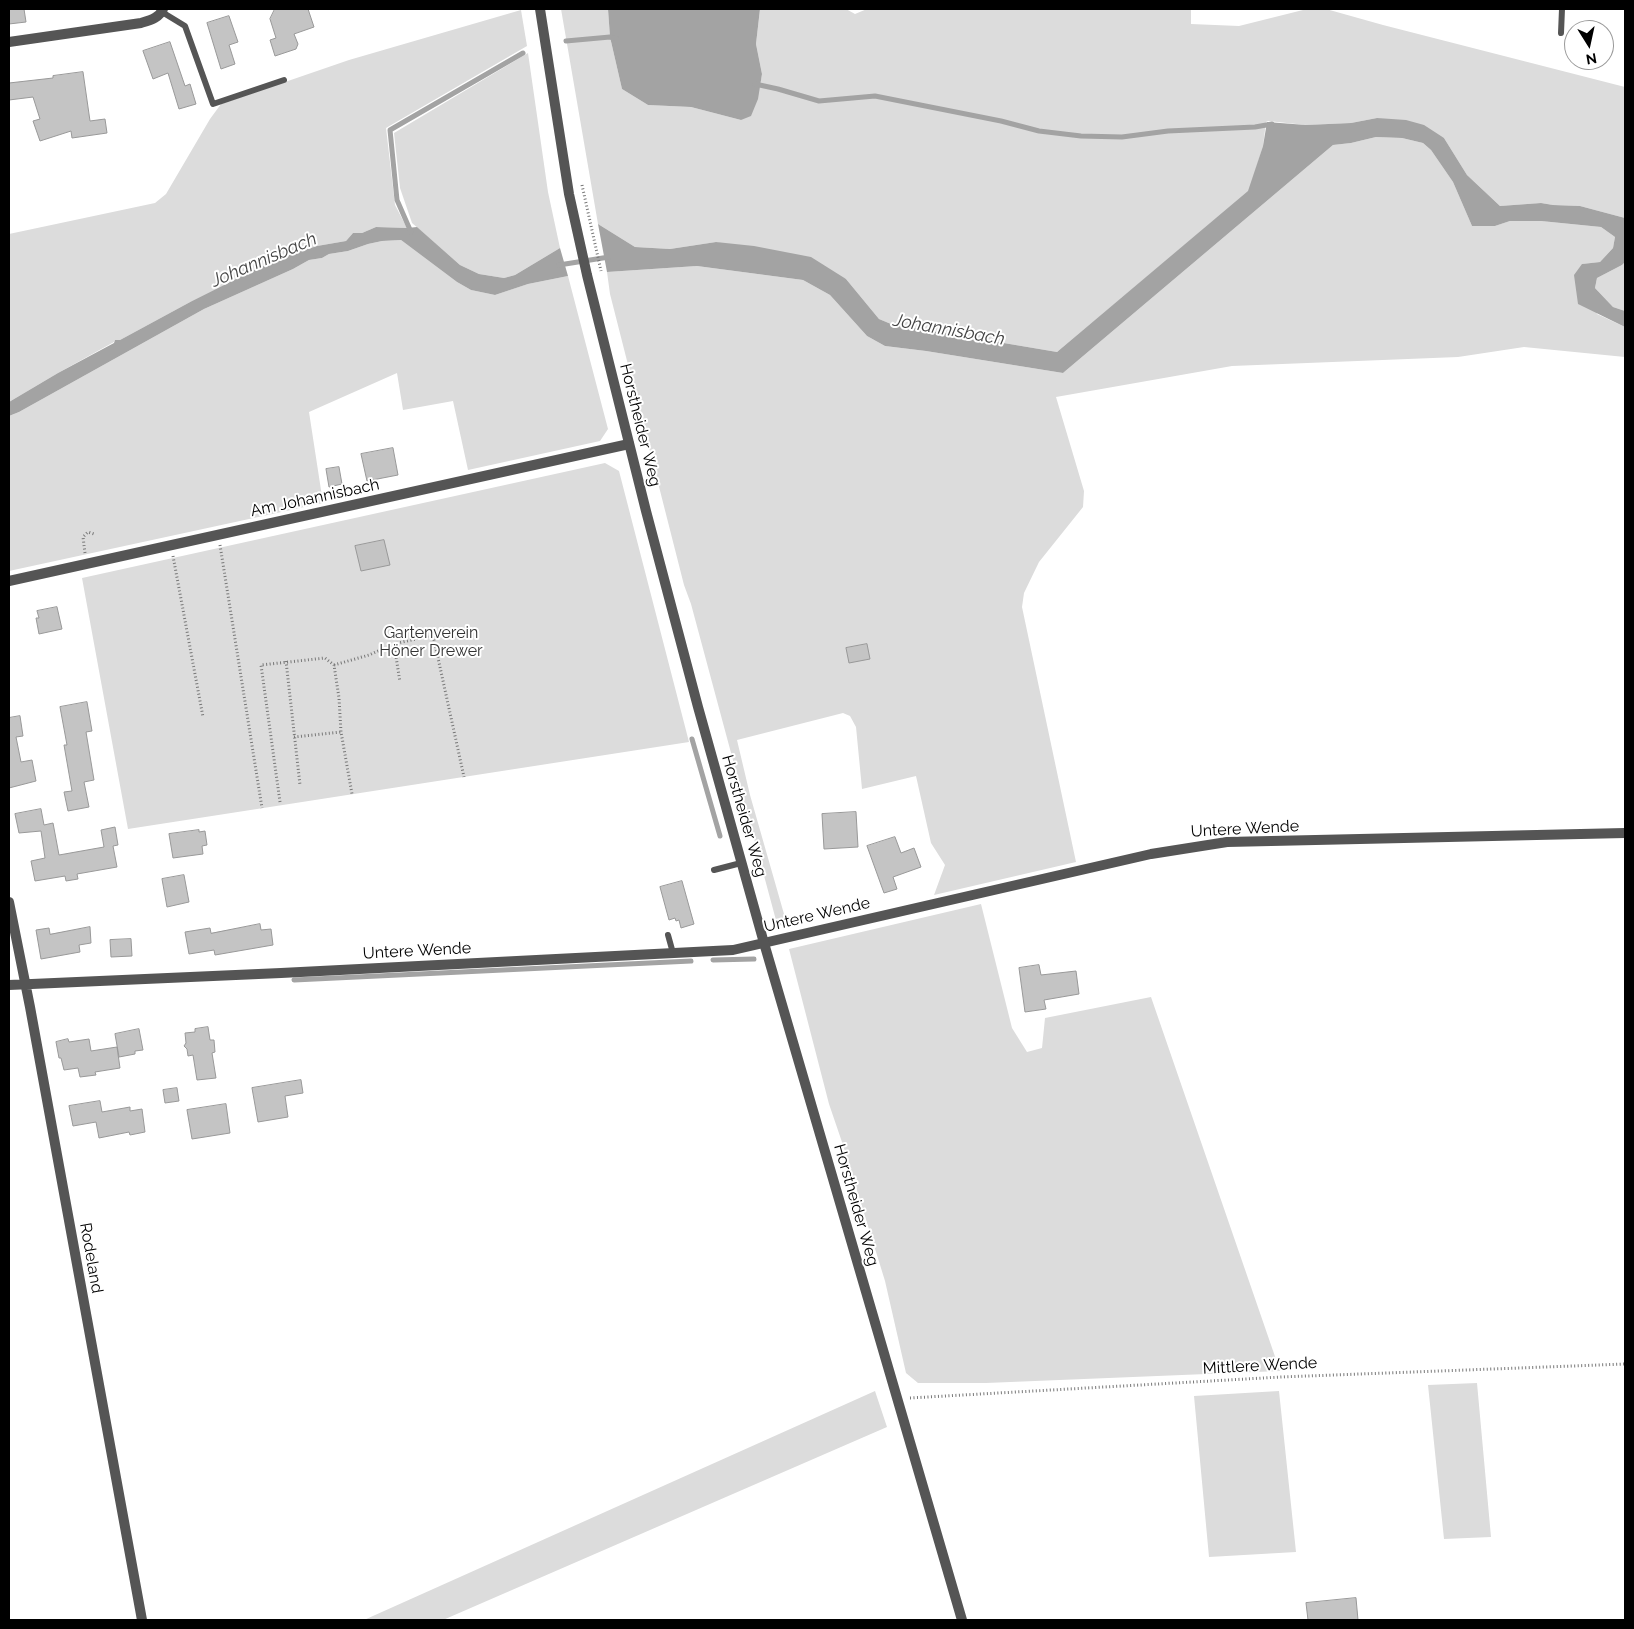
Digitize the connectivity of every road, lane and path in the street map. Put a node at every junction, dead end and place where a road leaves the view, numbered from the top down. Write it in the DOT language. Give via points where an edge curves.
graph roads {
  1 [pos="540,9"];
  2 [pos="1562,9"];
  3 [pos="162,10"];
  4 [pos="1561,33"];
  5 [pos="9,42"];
  6 [pos="284,80"];
  7 [pos="592,224"];
  8 [pos="602,273"];
  9 [pos="629,444"];
  10 [pos="94,534"];
  11 [pos="218,535"];
  12 [pos="171,545"];
  13 [pos="84,548"];
  14 [pos="9,581"];
  15 [pos="394,644"];
  16 [pos="286,661"];
  17 [pos="334,665"];
  18 [pos="400,682"];
  19 [pos="202,717"];
  20 [pos="341,732"];
  21 [pos="294,736"];
  22 [pos="464,777"];
  23 [pos="300,785"];
  24 [pos="352,794"];
  25 [pos="280,802"];
  26 [pos="262,808"];
  27 [pos="1625,833"];
  28 [pos="742,863"];
  29 [pos="714,870"];
  30 [pos="9,902"];
  31 [pos="668,935"];
  32 [pos="764,943"];
  33 [pos="673,953"];
  34 [pos="25,984"];
  35 [pos="9,985"];
  36 [pos="1625,1364"];
  37 [pos="897,1401"];
  38 [pos="142,1620"];
  39 [pos="962,1620"];
  1 -- 9 [label="street, Horstheider Weg" via="576,228"];
  2 -- 4 [label="lane"];
  3 -- 5 [label="street" via="154,20 141,23"];
  3 -- 6 [label="lane" via="185,26 213,104"];
  7 -- 8 [label="path"];
  9 -- 11 [label="street, Am Johannisbach"];
  9 -- 28 [label="street, Horstheider Weg"];
  10 -- 13 [label="path" via="88,532 83,537"];
  11 -- 12 [label="street, Am Johannisbach"];
  11 -- 26 [label="path"];
  12 -- 14 [label="street, Am Johannisbach"];
  12 -- 19 [label="path"];
  15 -- 17 [label="path"];
  15 -- 18 [label="path"];
  15 -- 22 [label="path" via="433,635"];
  16 -- 17 [label="path" via="325,658"];
  16 -- 21 [label="path"];
  16 -- 25 [label="path" via="261,665"];
  17 -- 20 [label="path"];
  20 -- 21 [label="path"];
  20 -- 24 [label="path"];
  21 -- 23 [label="path"];
  27 -- 32 [label="street, Untere Wende" via="1227,842 1151,854"];
  28 -- 29 [label="lane"];
  28 -- 32 [label="street, Horstheider Weg"];
  30 -- 34 [label="street, Rodeland"];
  31 -- 33 [label="lane"];
  32 -- 33 [label="street, Untere Wende" via="732,950"];
  32 -- 37 [label="street, Horstheider Weg"];
  33 -- 34 [label="street, Untere Wende"];
  34 -- 35 [label="street, Untere Wende"];
  34 -- 38 [label="street, Rodeland"];
  36 -- 37 [label="path, Mittlere Wende" via="914,1396"];
  37 -- 39 [label="street, Horstheider Weg"];
}
